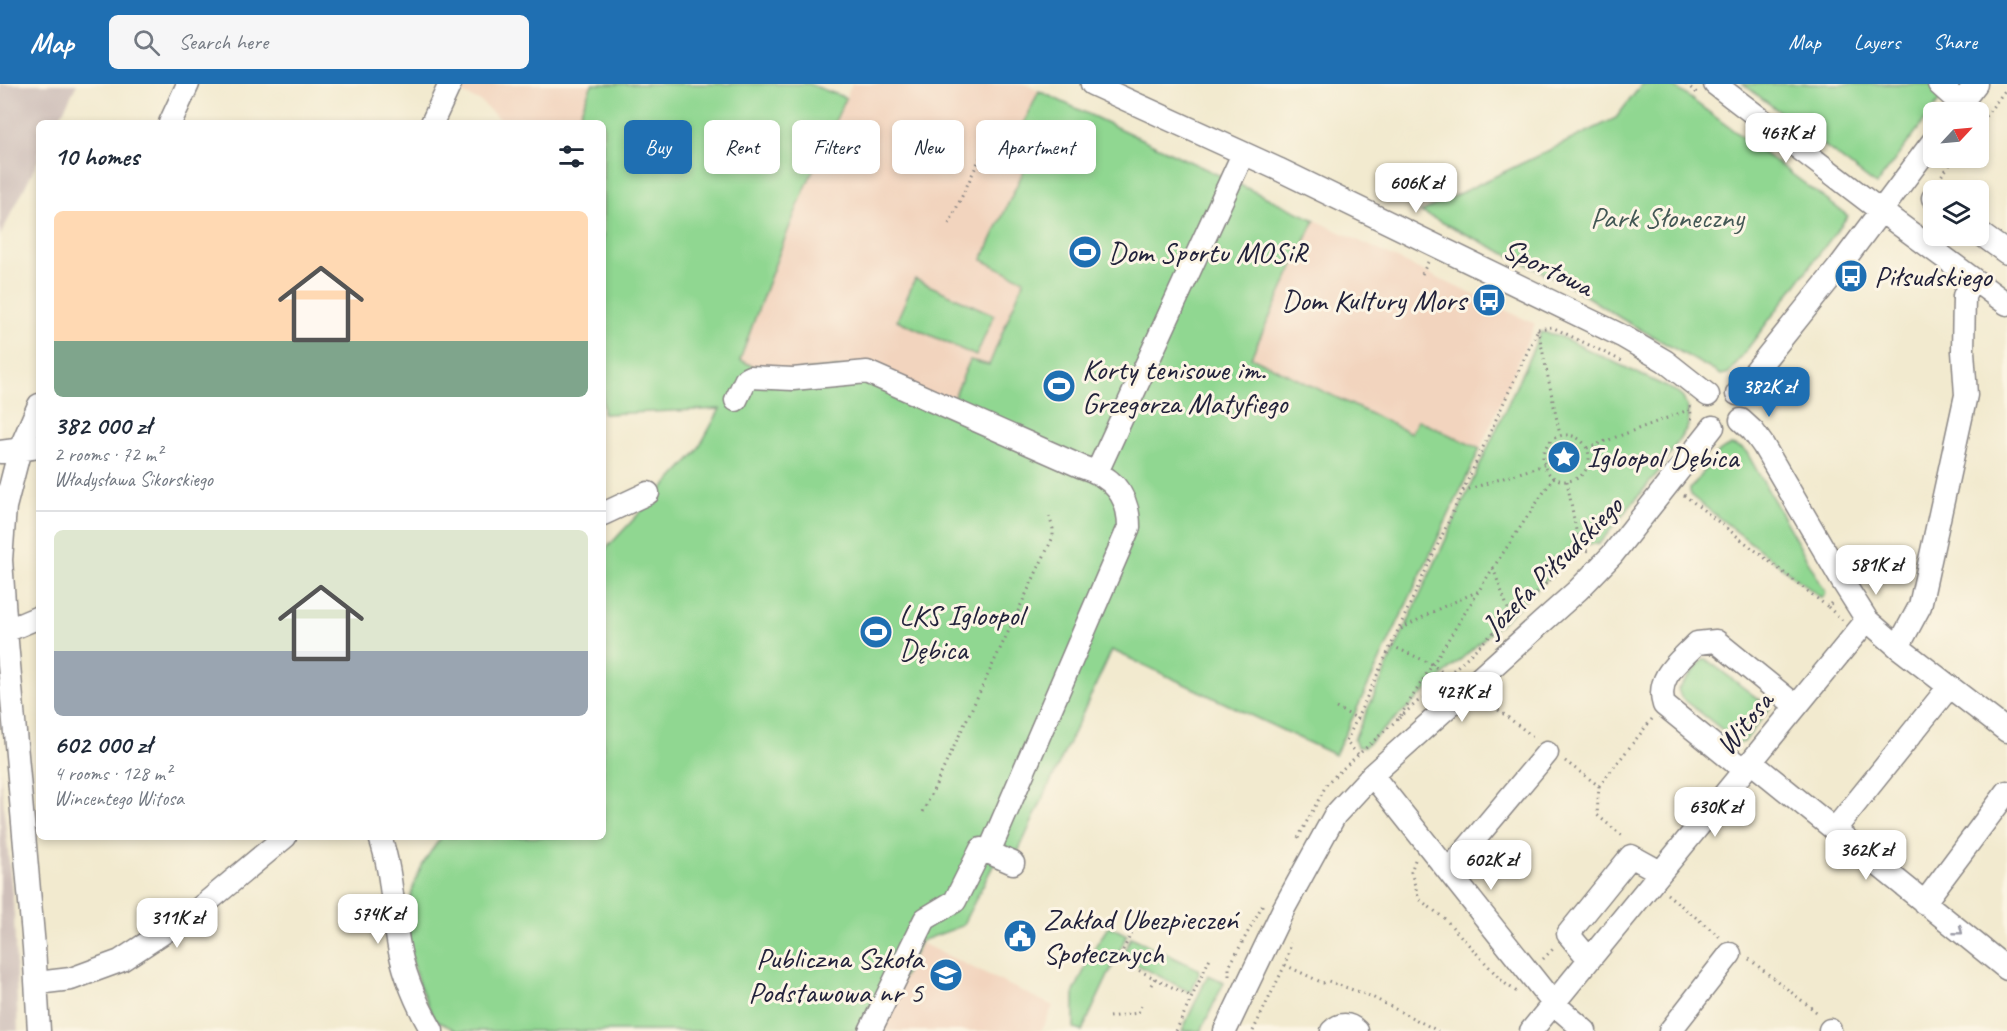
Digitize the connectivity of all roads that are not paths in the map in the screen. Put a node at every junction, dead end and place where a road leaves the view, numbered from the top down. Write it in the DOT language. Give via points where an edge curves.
graph roads {
  1 [pos="188,84"];
  2 [pos="450,84"];
  3 [pos="1092,84"];
  4 [pos="1715,84"];
  5 [pos="1939,84"];
  6 [pos="1976,84"];
  7 [pos="1125,91"];
  8 [pos="1953,102"];
  9 [pos="1962,102"];
  10 [pos="171,120"];
  11 [pos="433,120"];
  12 [pos="1243,154"];
  13 [pos="1923,155"];
  14 [pos="1881,212"];
  15 [pos="1989,240"];
  16 [pos="2007,253"];
  17 [pos="1974,279"];
  18 [pos="2007,304"];
  19 [pos="1737,394"];
  20 [pos="1699,399"];
  21 [pos="736,400"];
  22 [pos="36,412"];
  23 [pos="1741,420"];
  24 [pos="1713,427"];
  25 [pos="20,449"];
  26 [pos="1097,472"];
  27 [pos="648,493"];
  28 [pos="606,513"];
  29 [pos="36,618"];
  30 [pos="1867,620"];
  31 [pos="6,631"];
  32 [pos="1898,647"];
  33 [pos="1949,687"];
  34 [pos="1796,706"];
  35 [pos="2007,732"];
  36 [pos="1549,750"];
  37 [pos="1747,766"];
  38 [pos="1372,775"];
  39 [pos="30,781"];
  40 [pos="2007,792"];
  41 [pos="1835,829"];
  42 [pos="281,840"];
  43 [pos="381,840"];
  44 [pos="989,852"];
  45 [pos="1013,863"];
  46 [pos="1449,870"];
  47 [pos="1660,872"];
  48 [pos="1924,903"];
  49 [pos="1730,954"];
  50 [pos="1589,959"];
  51 [pos="2007,969"];
  52 [pos="36,983"];
  53 [pos="1553,1003"];
  54 [pos="39,1031"];
  55 [pos="432,1031"];
  56 [pos="870,1031"];
  57 [pos="1225,1031"];
  58 [pos="1332,1031"];
  59 [pos="1357,1031"];
  60 [pos="1531,1031"];
  61 [pos="1585,1031"];
  62 [pos="1670,1031"];
  1 -- 10 [label="street"];
  2 -- 11 [label="street"];
  3 -- 7 [label="street, Sportowa"];
  4 -- 14 [label="street"];
  5 -- 8 [label="street"];
  6 -- 9 [label="street"];
  7 -- 12 [label="street, Sportowa"];
  12 -- 20 [label="street, Sportowa" via="1622,336 1665,361"];
  12 -- 26 [label="street"];
  13 -- 14 [label="street"];
  14 -- 17 [label="street"];
  14 -- 19 [label="street"];
  15 -- 16 [label="street"];
  17 -- 18 [label="street"];
  17 -- 32 [label="street" via="1964,296 1966,395 1920,606"];
  19 -- 20 [label="street" via="1719,389"];
  19 -- 23 [label="street" via="1744,406"];
  20 -- 24 [label="street" via="1705,400 1703,412"];
  21 -- 26 [label="street" via="750,377 793,379 867,372"];
  22 -- 25 [label="street"];
  23 -- 24 [label="street" via="1725,430"];
  23 -- 30 [label="street" via="1762,445"];
  24 -- 38 [label="street, Józefa Piłsudskiego" via="1612,555 1578,590"];
  25 -- 31 [label="street" via="5,507 1,560"];
  26 -- 44 [label="street" via="1119,491 1129,527"];
  27 -- 28 [label="street"];
  29 -- 31 [label="street"];
  30 -- 32 [label="street"];
  30 -- 34 [label="street, Witosa"];
  31 -- 39 [label="street"];
  32 -- 33 [label="street"];
  33 -- 35 [label="street"];
  33 -- 41 [label="street"];
  34 -- 37 [label="street, Witosa"];
  34 -- 37 [label="street" via="1716,641 1697,642 1664,678 1660,693 1664,705"];
  36 -- 46 [label="street"];
  37 -- 41 [label="street"];
  37 -- 47 [label="street, Witosa"];
  38 -- 46 [label="street"];
  38 -- 57 [label="street, Józefa Piłsudskiego" via="1335,815 1284,908"];
  39 -- 52 [label="street"];
  40 -- 48 [label="street"];
  41 -- 48 [label="street"];
  42 -- 52 [label="street" via="195,912 120,961 71,979"];
  43 -- 55 [label="street" via="391,873 403,965"];
  44 -- 45 [label="street"];
  44 -- 56 [label="street" via="981,849 955,901 925,919"];
  46 -- 53 [label="street"];
  47 -- 50 [label="street, Witosa"];
  47 -- 50 [label="street" via="1631,856 1568,934"];
  48 -- 51 [label="street, one-way"];
  49 -- 62 [label="street"];
  50 -- 53 [label="street, Witosa"];
  52 -- 54 [label="street"];
  53 -- 60 [label="street, Witosa"];
  53 -- 61 [label="street"];
  58 -- 59 [label="street" via="1342,1025 1351,1025"];
}
